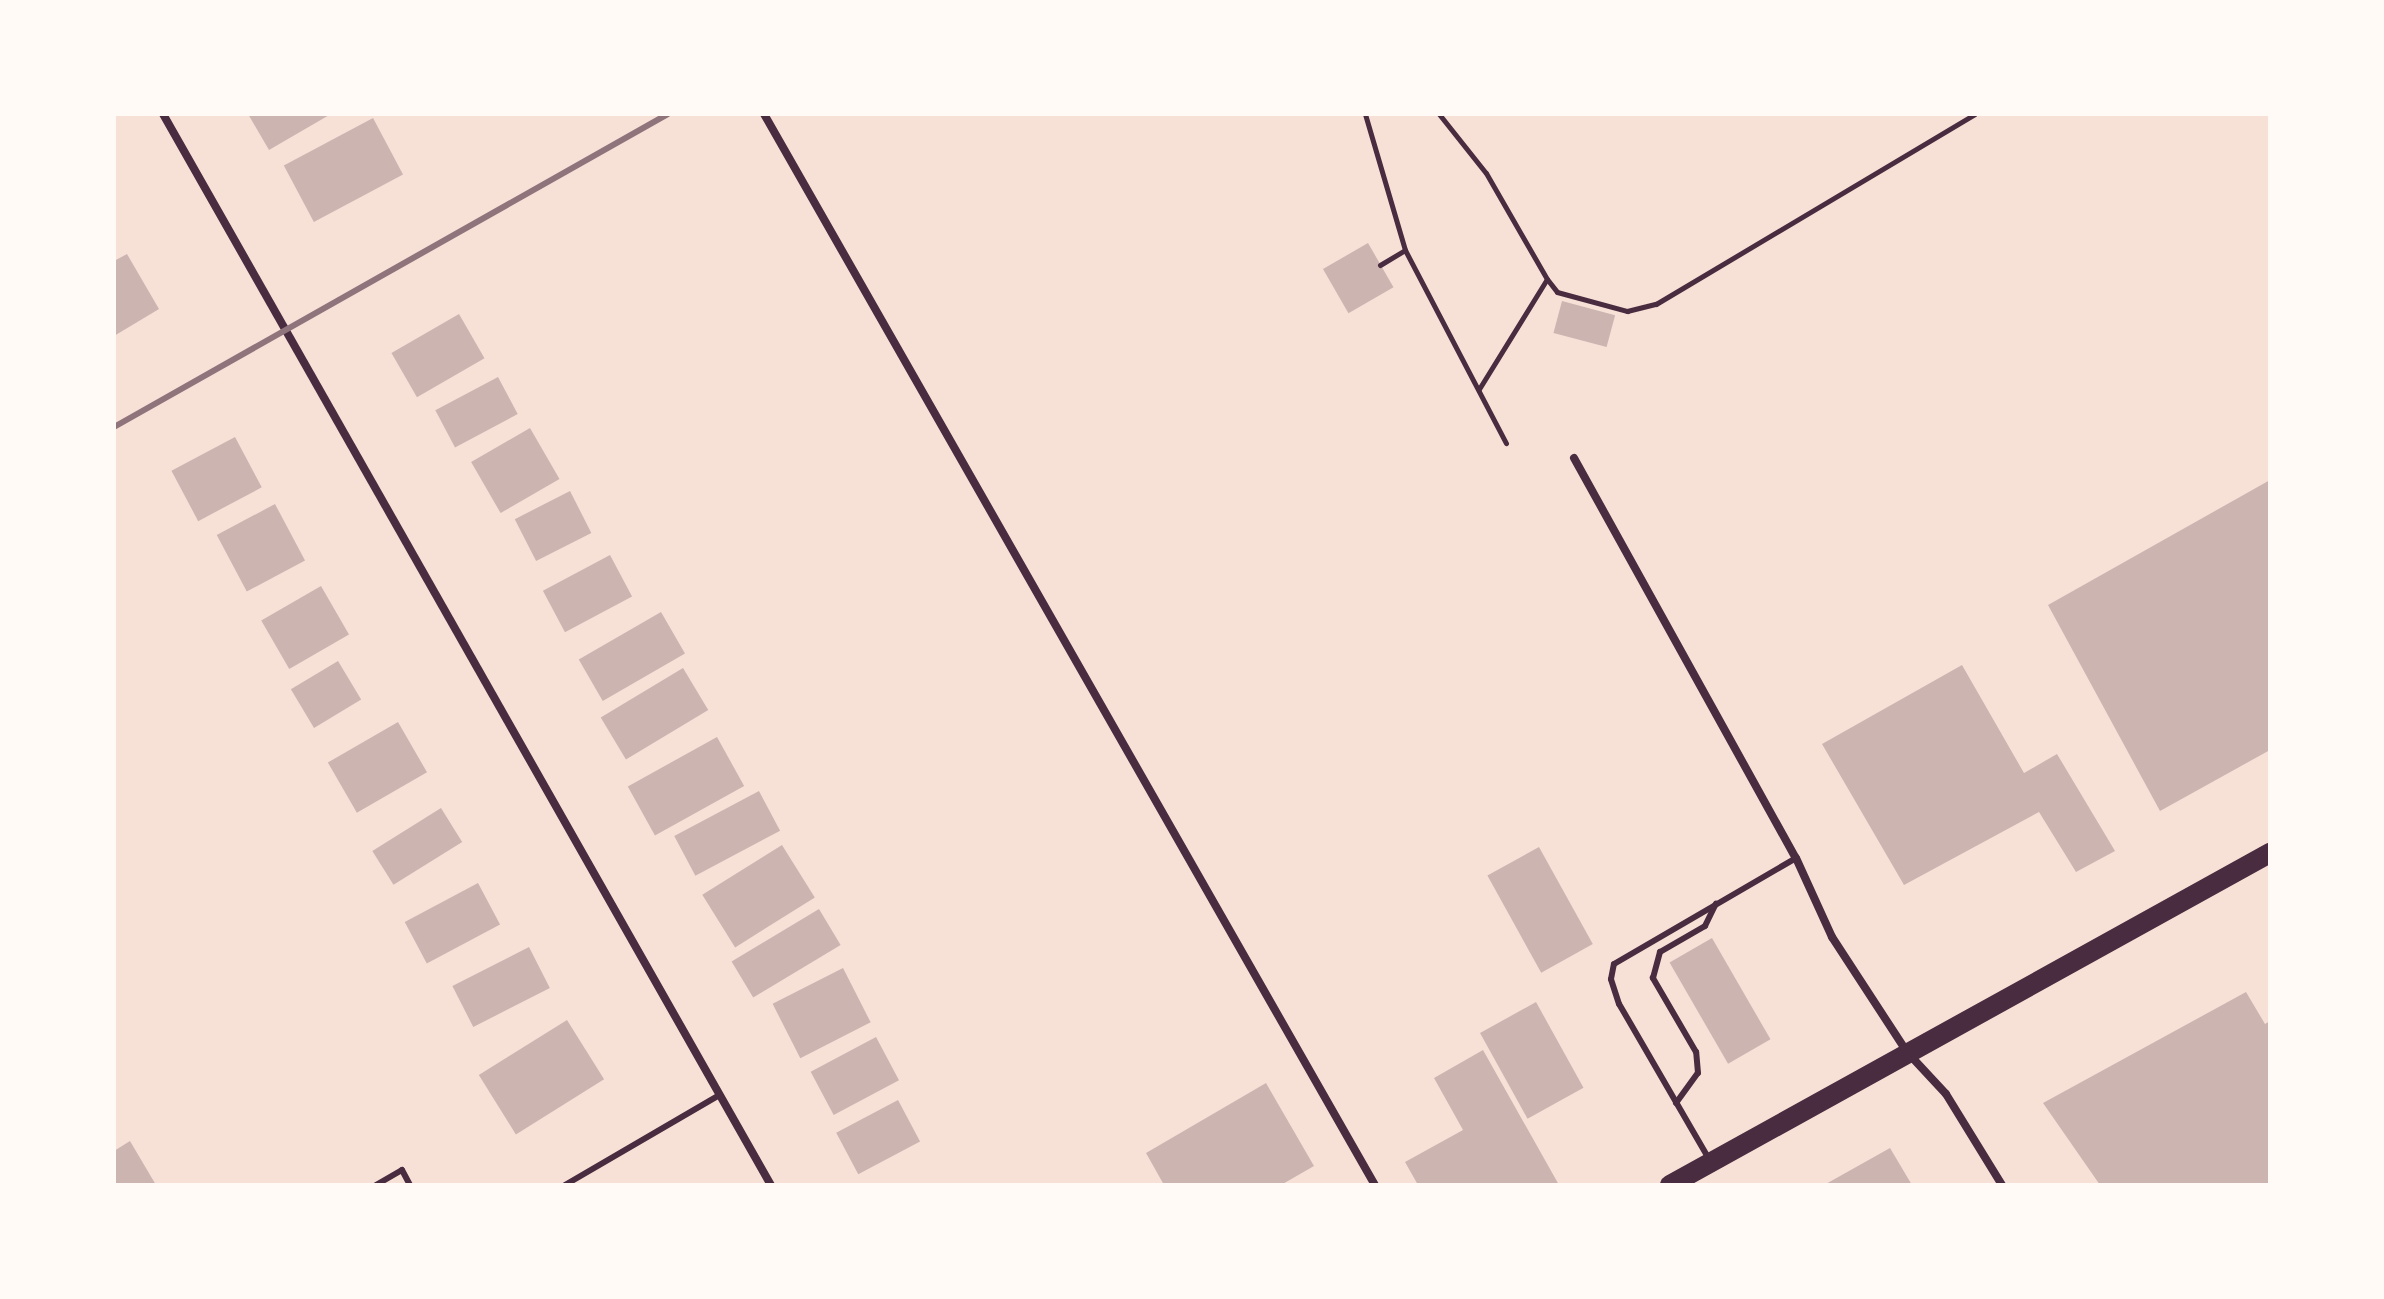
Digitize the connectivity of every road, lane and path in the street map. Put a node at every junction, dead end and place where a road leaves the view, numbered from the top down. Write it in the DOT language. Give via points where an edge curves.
graph roads {
  1 [pos="163,114"];
  2 [pos="764,114"];
  3 [pos="1365,114"];
  4 [pos="1439,114"];
  5 [pos="1975,114"];
  6 [pos="1405,250"];
  7 [pos="1380,265"];
  8 [pos="1547,279"];
  9 [pos="1479,389"];
  10 [pos="1506,443"];
  11 [pos="1574,458"];
  12 [pos="2270,853"];
  13 [pos="1796,858"];
  14 [pos="1716,903"];
  15 [pos="1907,1052"];
  16 [pos="718,1096"];
  17 [pos="1676,1103"];
  18 [pos="1710,1162"];
  19 [pos="376,1185"];
  20 [pos="410,1185"];
  21 [pos="565,1185"];
  22 [pos="771,1185"];
  23 [pos="1375,1185"];
  24 [pos="1670,1185"];
  25 [pos="2002,1185"];
  1 -- 16 [label="street"];
  2 -- 23 [label="street"];
  3 -- 6 [label="path"];
  4 -- 8 [label="path" via="1486,173"];
  5 -- 8 [label="path" via="1656,304 1627,311 1557,292"];
  6 -- 7 [label="path"];
  6 -- 9 [label="path"];
  8 -- 9 [label="path"];
  9 -- 10 [label="path"];
  11 -- 13 [label="street"];
  12 -- 15 [label="main road"];
  13 -- 14 [label="lane"];
  13 -- 15 [label="street" via="1832,937"];
  14 -- 17 [label="lane" via="1705,926 1660,952 1653,978 1696,1052 1698,1073"];
  14 -- 17 [label="lane" via="1630,951 1611,979"];
  15 -- 18 [label="main road"];
  15 -- 25 [label="street" via="1946,1094"];
  16 -- 21 [label="lane"];
  16 -- 22 [label="street"];
  17 -- 18 [label="lane"];
  18 -- 24 [label="main road"];
  19 -- 20 [label="lane" via="402,1170"];
}
